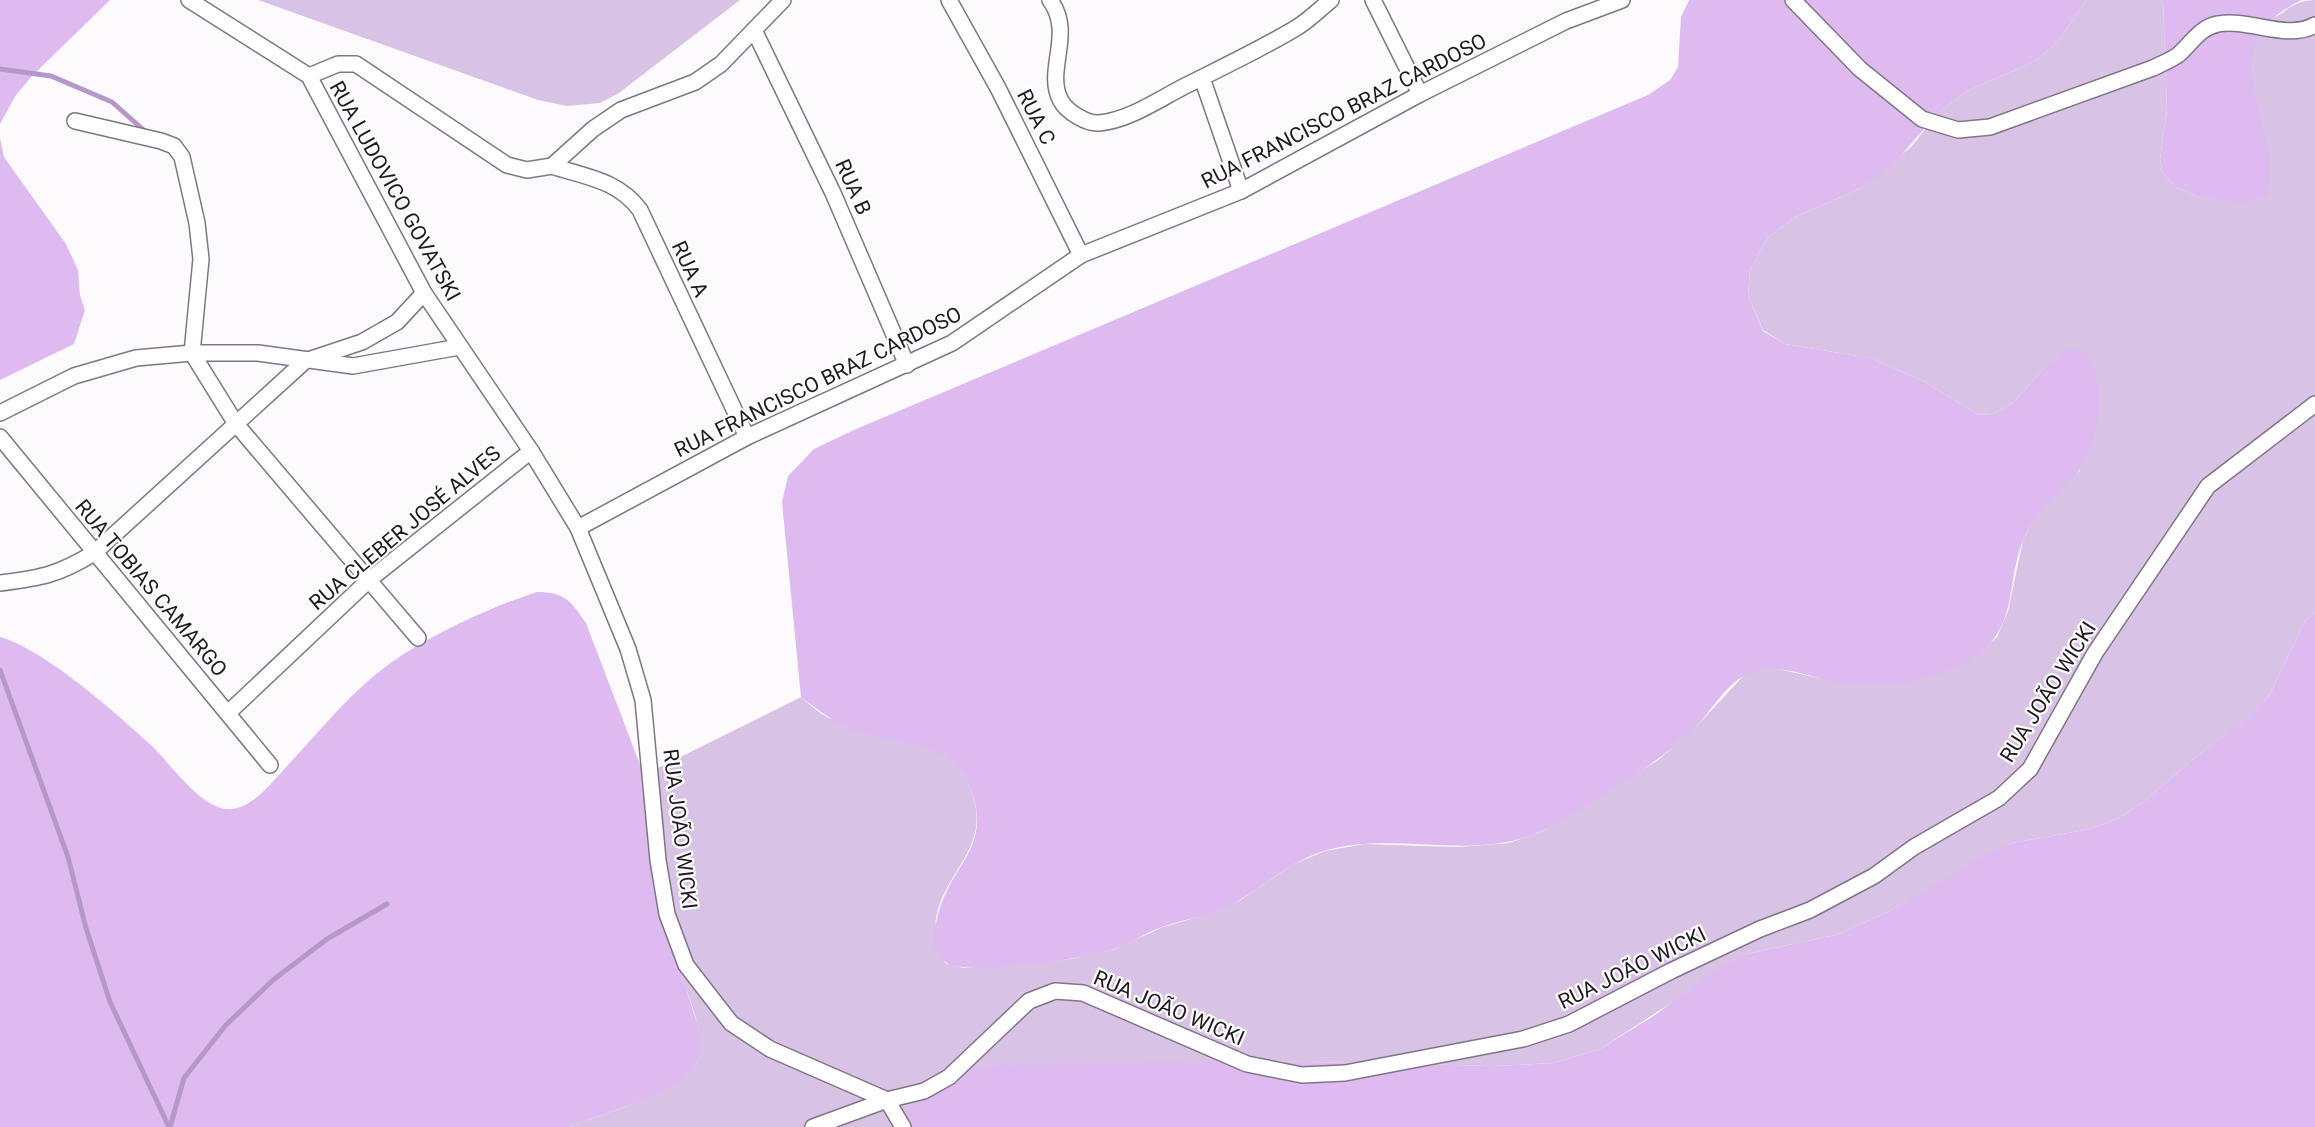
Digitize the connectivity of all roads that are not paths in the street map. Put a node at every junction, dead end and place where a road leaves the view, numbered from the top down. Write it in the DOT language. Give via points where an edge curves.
graph roads {
  1 [pos="189,0"];
  2 [pos="783,0"];
  3 [pos="949,0"];
  4 [pos="1050,0"];
  5 [pos="1331,0"];
  6 [pos="1372,0"];
  7 [pos="1622,0"];
  8 [pos="1793,0"];
  9 [pos="2315,25"];
  10 [pos="754,30"];
  11 [pos="309,75"];
  12 [pos="1202,78"];
  13 [pos="1420,94"];
  14 [pos="75,122"];
  15 [pos="552,166"];
  16 [pos="1241,191"];
  17 [pos="1081,255"];
  18 [pos="424,293"];
  19 [pos="459,347"];
  20 [pos="192,353"];
  21 [pos="305,361"];
  22 [pos="907,364"];
  23 [pos="2315,404"];
  24 [pos="0,413"];
  25 [pos="236,424"];
  26 [pos="0,437"];
  27 [pos="747,437"];
  28 [pos="531,451"];
  29 [pos="578,528"];
  30 [pos="94,553"];
  31 [pos="369,580"];
  32 [pos="0,583"];
  33 [pos="418,638"];
  34 [pos="228,714"];
  35 [pos="270,765"];
  36 [pos="887,1100"];
  37 [pos="813,1127"];
  38 [pos="903,1127"];
  1 -- 11 [label="street"];
  2 -- 10 [label="street"];
  3 -- 17 [label="street, RUA C" via="998,88"];
  4 -- 12 [label="street" via="1062,30 1057,79 1061,101 1075,115 1096,123 1120,120"];
  5 -- 12 [label="street" via="1297,27"];
  6 -- 13 [label="street"];
  7 -- 13 [label="street, RUA FRANCISCO BRAZ CARDOSO" via="1566,21"];
  8 -- 9 [label="street" via="1860,69 1922,119 1958,130 1990,127 2153,68 2217,24 2290,31"];
  10 -- 15 [label="street" via="721,64 695,82 621,110"];
  10 -- 22 [label="street, RUA B" via="833,193"];
  11 -- 15 [label="street, RUA LUDOVICO GOVATSKI" via="338,64 356,64 507,165 527,170"];
  11 -- 18 [label="street, RUA LUDOVICO GOVATSKI"];
  12 -- 16 [label="street"];
  13 -- 16 [label="street, RUA FRANCISCO BRAZ CARDOSO"];
  14 -- 20 [label="street" via="161,141 174,146 182,157 201,260"];
  15 -- 27 [label="street, RUA A" via="617,186 640,210"];
  16 -- 17 [label="street, RUA FRANCISCO BRAZ CARDOSO"];
  17 -- 22 [label="street, RUA FRANCISCO BRAZ CARDOSO" via="952,343"];
  18 -- 19 [label="street, RUA LUDOVICO GOVATSKI"];
  18 -- 21 [label="street" via="397,322 362,342"];
  19 -- 21 [label="street" via="353,366"];
  19 -- 28 [label="street, RUA JOÃO WICKI"];
  20 -- 21 [label="street" via="258,353"];
  20 -- 24 [label="street" via="136,358 74,376"];
  20 -- 25 [label="street"];
  21 -- 25 [label="street"];
  22 -- 27 [label="street, RUA FRANCISCO BRAZ CARDOSO"];
  23 -- 36 [label="street, RUA JOÃO WICKI" via="2208,486 2095,653 2030,769 1999,798 1914,847 1874,876 1810,910 1671,971 1569,1024 1523,1040 1345,1073 1302,1075 1247,1064 1083,993 1055,991 1029,1001 949,1077 924,1091"];
  25 -- 30 [label="street"];
  25 -- 31 [label="street"];
  26 -- 30 [label="street, RUA TOBIAS CAMARGO"];
  27 -- 29 [label="street, RUA FRANCISCO BRAZ CARDOSO"];
  28 -- 29 [label="street, RUA JOÃO WICKI"];
  28 -- 31 [label="street, RUA CLEBER JOSÉ ALVES"];
  29 -- 36 [label="street, RUA JOÃO WICKI" via="628,650 643,700 658,860 667,914 686,965 731,1023 770,1049"];
  30 -- 32 [label="street" via="43,578"];
  30 -- 34 [label="street, RUA TOBIAS CAMARGO"];
  31 -- 33 [label="street"];
  31 -- 34 [label="street, RUA CLEBER JOSÉ ALVES"];
  34 -- 35 [label="street, RUA TOBIAS CAMARGO"];
  36 -- 37 [label="street"];
  36 -- 38 [label="street"];
}
